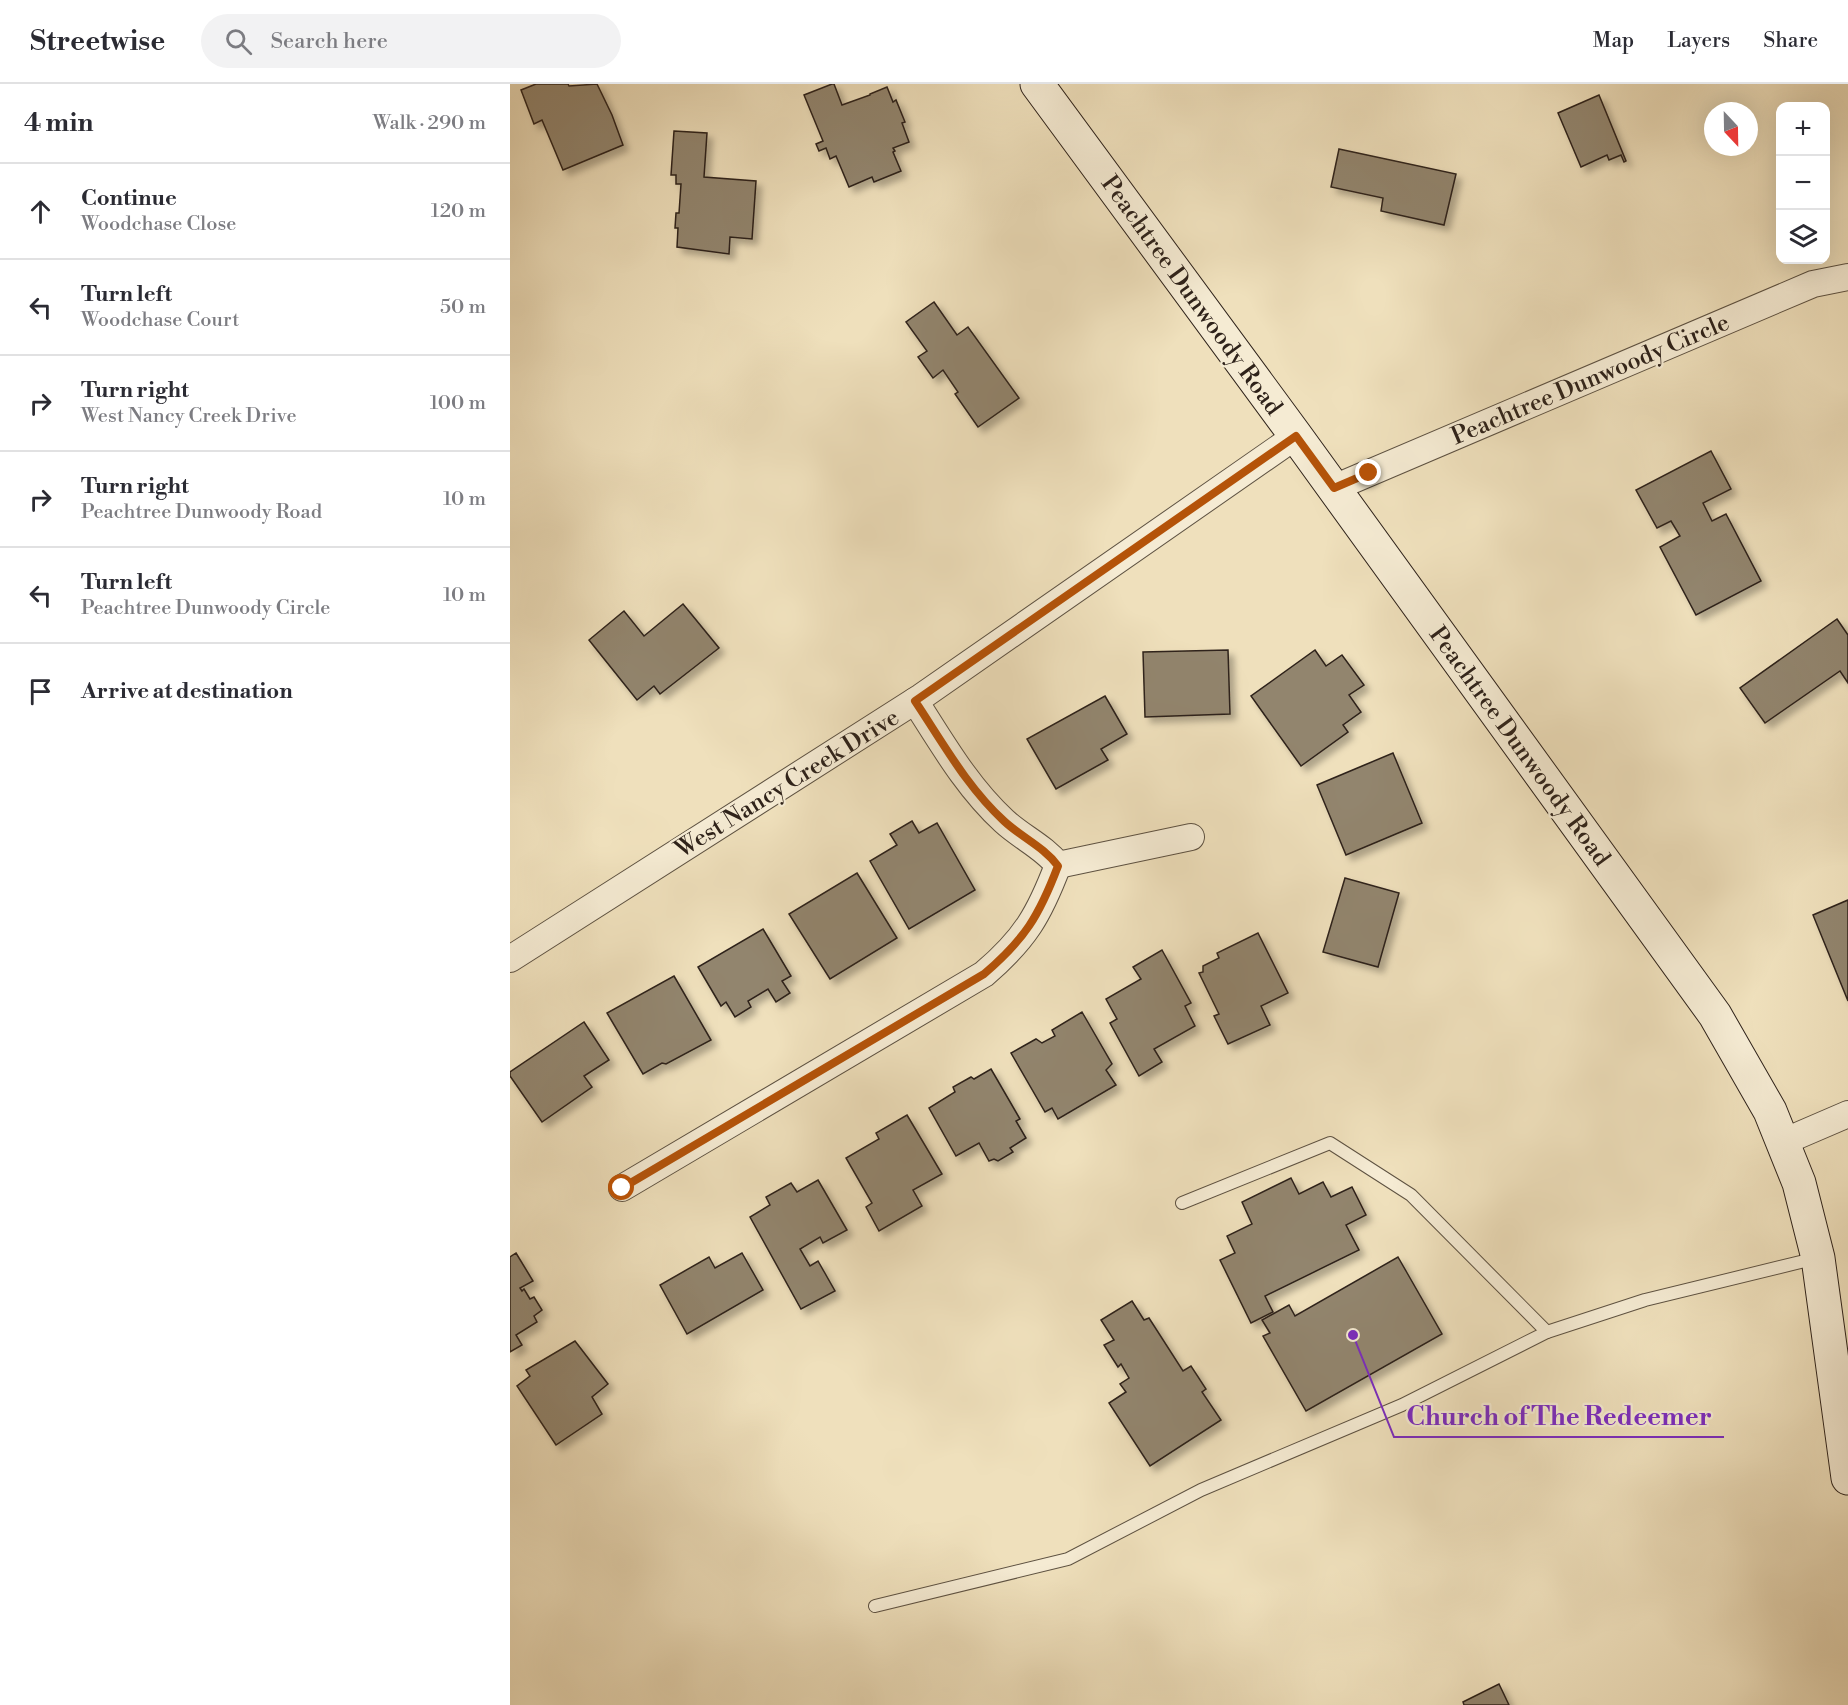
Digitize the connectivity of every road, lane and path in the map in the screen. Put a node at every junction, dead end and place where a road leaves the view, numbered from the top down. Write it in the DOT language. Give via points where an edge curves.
graph roads {
  1 [pos="1037,84"];
  2 [pos="1848,277"];
  3 [pos="1296,436"];
  4 [pos="1334,488"];
  5 [pos="915,701"];
  6 [pos="1191,837"];
  7 [pos="1058,866"];
  8 [pos="510,959"];
  9 [pos="1848,1114"];
  10 [pos="1783,1142"];
  11 [pos="622,1188"];
  12 [pos="1182,1203"];
  13 [pos="1818,1258"];
  14 [pos="1547,1332"];
  15 [pos="1848,1478"];
  16 [pos="875,1606"];
  1 -- 3 [label="main road, Peachtree Dunwoody Road"];
  2 -- 4 [label="street, Peachtree Dunwoody Circle" via="1812,284"];
  3 -- 4 [label="main road, Peachtree Dunwoody Road"];
  3 -- 5 [label="street, West Nancy Creek Drive"];
  4 -- 10 [label="main road, Peachtree Dunwoody Road" via="1716,1015"];
  5 -- 7 [label="street" via="974,790"];
  5 -- 8 [label="street, West Nancy Creek Drive"];
  6 -- 7 [label="street"];
  7 -- 11 [label="street" via="1028,929 984,974"];
  9 -- 10 [label="street"];
  10 -- 13 [label="main road, Peachtree Dunwoody Road" via="1799,1183"];
  12 -- 14 [label="lane" via="1330,1143 1411,1195"];
  13 -- 14 [label="lane" via="1645,1300"];
  13 -- 15 [label="main road, Peachtree Dunwoody Road"];
  14 -- 16 [label="lane" via="1402,1405 1201,1490 1068,1559"];
}
